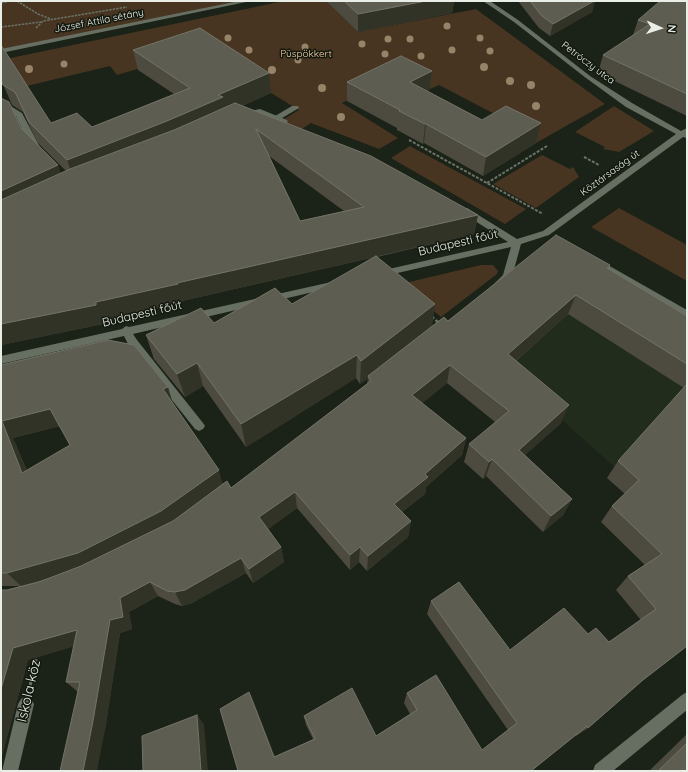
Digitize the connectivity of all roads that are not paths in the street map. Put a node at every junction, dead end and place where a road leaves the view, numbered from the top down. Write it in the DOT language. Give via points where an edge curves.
graph roads {
  1 [pos="248,1"];
  2 [pos="486,1"];
  3 [pos="1,51"];
  4 [pos="1,102"];
  5 [pos="295,108"];
  6 [pos="242,115"];
  7 [pos="274,119"];
  8 [pos="295,127"];
  9 [pos="686,134"];
  10 [pos="43,155"];
  11 [pos="456,205"];
  12 [pos="546,233"];
  13 [pos="559,240"];
  14 [pos="517,243"];
  15 [pos="592,260"];
  16 [pos="371,276"];
  17 [pos="348,281"];
  18 [pos="490,291"];
  19 [pos="687,315"];
  20 [pos="126,330"];
  21 [pos="1,360"];
  22 [pos="199,426"];
  23 [pos="687,700"];
  24 [pos="26,704"];
  25 [pos="10,771"];
  26 [pos="601,771"];
  1 -- 3 [label="street, József Attila sétány"];
  2 -- 9 [label="street, Petróczy utca" via="629,105"];
  4 -- 10 [label="street" via="19,115 33,144"];
  5 -- 7 [label="street"];
  6 -- 7 [label="street" via="260,111"];
  7 -- 8 [label="street"];
  9 -- 12 [label="street, Köztársaság út"];
  11 -- 14 [label="street"];
  12 -- 13 [label="street"];
  12 -- 14 [label="street, Budapesti főút"];
  14 -- 16 [label="street, Budapesti főút"];
  14 -- 18 [label="street" via="507,277"];
  15 -- 19 [label="street"];
  17 -- 20 [label="street, Budapesti főút"];
  20 -- 21 [label="street, Budapesti főút"];
  20 -- 22 [label="street" via="133,343"];
  23 -- 26 [label="street"];
  24 -- 25 [label="street, Iskola köz"];
}
